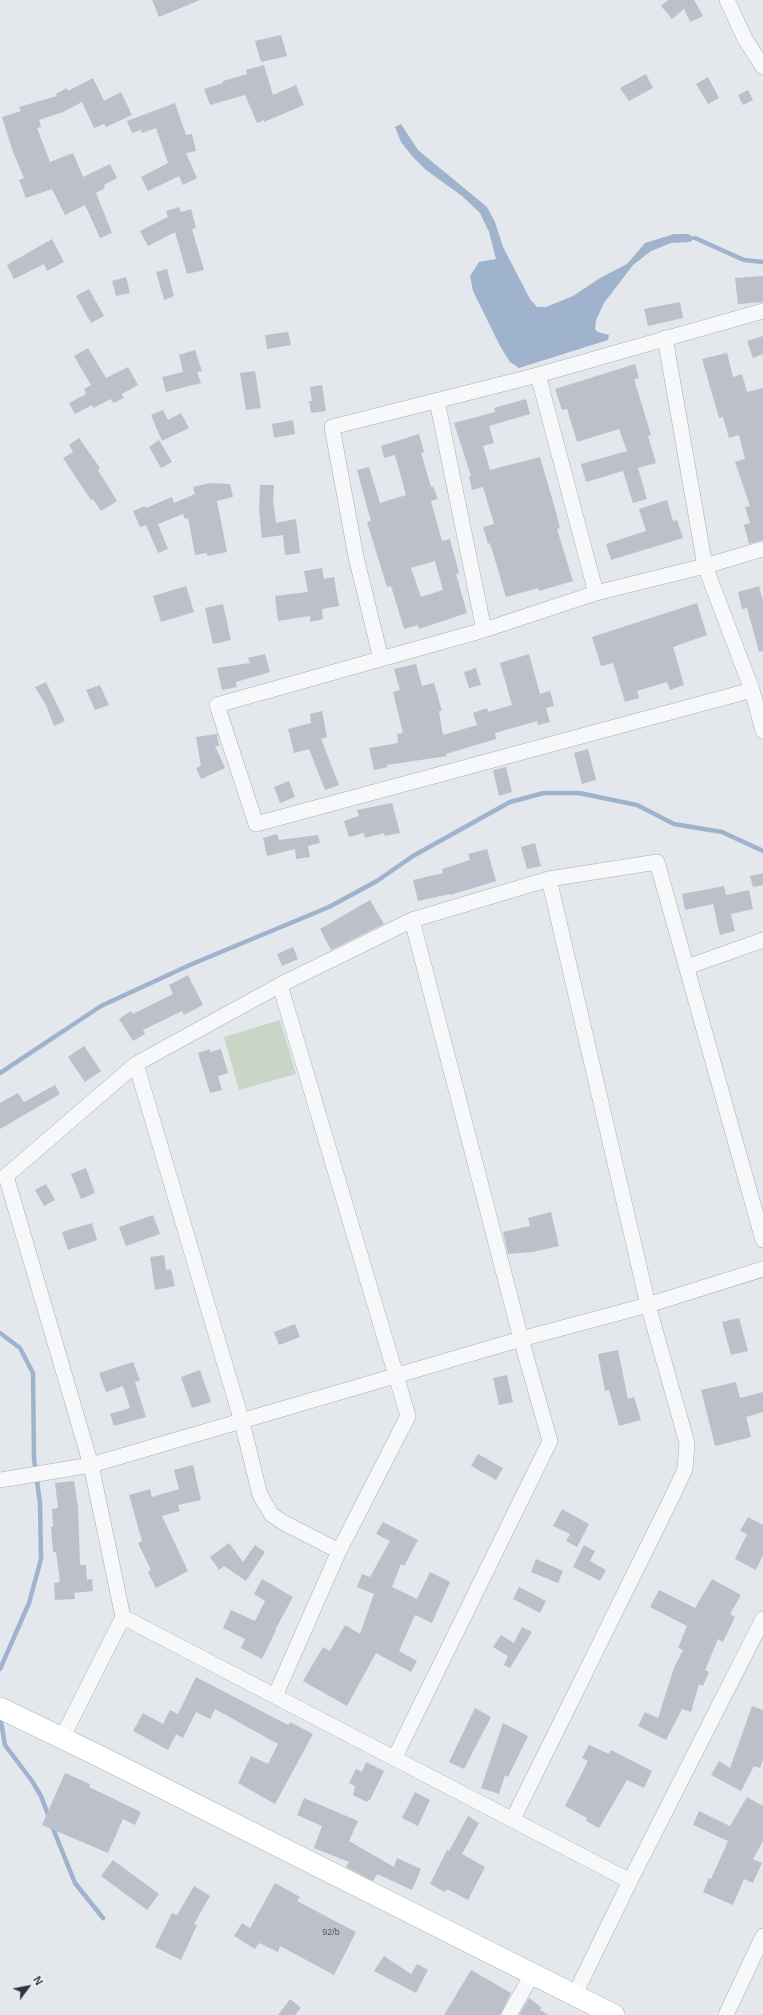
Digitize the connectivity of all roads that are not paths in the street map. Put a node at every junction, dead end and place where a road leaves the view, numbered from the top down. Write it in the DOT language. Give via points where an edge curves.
graph roads {
  1 [pos="727,0"];
  2 [pos="763,67"];
  3 [pos="763,311"];
  4 [pos="665,338"];
  5 [pos="538,375"];
  6 [pos="437,401"];
  7 [pos="763,549"];
  8 [pos="705,566"];
  9 [pos="596,593"];
  10 [pos="484,630"];
  11 [pos="381,659"];
  12 [pos="752,690"];
  13 [pos="763,731"];
  14 [pos="549,879"];
  15 [pos="412,920"];
  16 [pos="763,940"];
  17 [pos="687,967"];
  18 [pos="280,986"];
  19 [pos="136,1064"];
  20 [pos="763,1240"];
  21 [pos="763,1269"];
  22 [pos="648,1305"];
  23 [pos="521,1340"];
  24 [pos="397,1377"];
  25 [pos="242,1422"];
  26 [pos="91,1465"];
  27 [pos="0,1480"];
  28 [pos="339,1551"];
  29 [pos="123,1617"];
  30 [pos="763,1619"];
  31 [pos="275,1696"];
  32 [pos="0,1708"];
  33 [pos="62,1738"];
  34 [pos="395,1757"];
  35 [pos="513,1820"];
  36 [pos="630,1881"];
  37 [pos="763,1936"];
  38 [pos="533,1973"];
  39 [pos="576,1994"];
  40 [pos="509,2015"];
  41 [pos="614,2015"];
  42 [pos="726,2015"];
  1 -- 2 [label="street" via="745,39"];
  3 -- 4 [label="street"];
  4 -- 5 [label="street"];
  4 -- 8 [label="street"];
  5 -- 6 [label="street"];
  5 -- 9 [label="street"];
  6 -- 10 [label="street"];
  6 -- 11 [label="street" via="332,427 356,557"];
  7 -- 8 [label="street"];
  8 -- 9 [label="street"];
  8 -- 12 [label="street"];
  9 -- 10 [label="street"];
  10 -- 11 [label="street"];
  11 -- 12 [label="street" via="217,705 256,824"];
  12 -- 13 [label="street"];
  14 -- 15 [label="street"];
  14 -- 17 [label="street" via="657,862"];
  14 -- 22 [label="street"];
  15 -- 18 [label="street"];
  15 -- 23 [label="street"];
  16 -- 17 [label="street"];
  17 -- 20 [label="street"];
  18 -- 19 [label="street"];
  18 -- 24 [label="street"];
  19 -- 25 [label="street"];
  19 -- 26 [label="street" via="6,1176"];
  21 -- 22 [label="street"];
  22 -- 23 [label="street"];
  22 -- 35 [label="street" via="687,1443 685,1469"];
  23 -- 24 [label="street"];
  23 -- 34 [label="street" via="550,1441"];
  24 -- 25 [label="street"];
  24 -- 28 [label="street" via="408,1416"];
  25 -- 26 [label="street"];
  25 -- 28 [label="street" via="260,1495 272,1515"];
  26 -- 27 [label="street"];
  26 -- 29 [label="street"];
  28 -- 31 [label="street"];
  29 -- 31 [label="street"];
  29 -- 33 [label="street"];
  30 -- 36 [label="street"];
  31 -- 34 [label="street"];
  32 -- 33 [label="main road"];
  33 -- 38 [label="main road"];
  34 -- 35 [label="street"];
  35 -- 36 [label="street"];
  36 -- 39 [label="street"];
  37 -- 42 [label="street"];
  38 -- 39 [label="main road"];
  38 -- 40 [label="street"];
  39 -- 41 [label="main road"];
}
